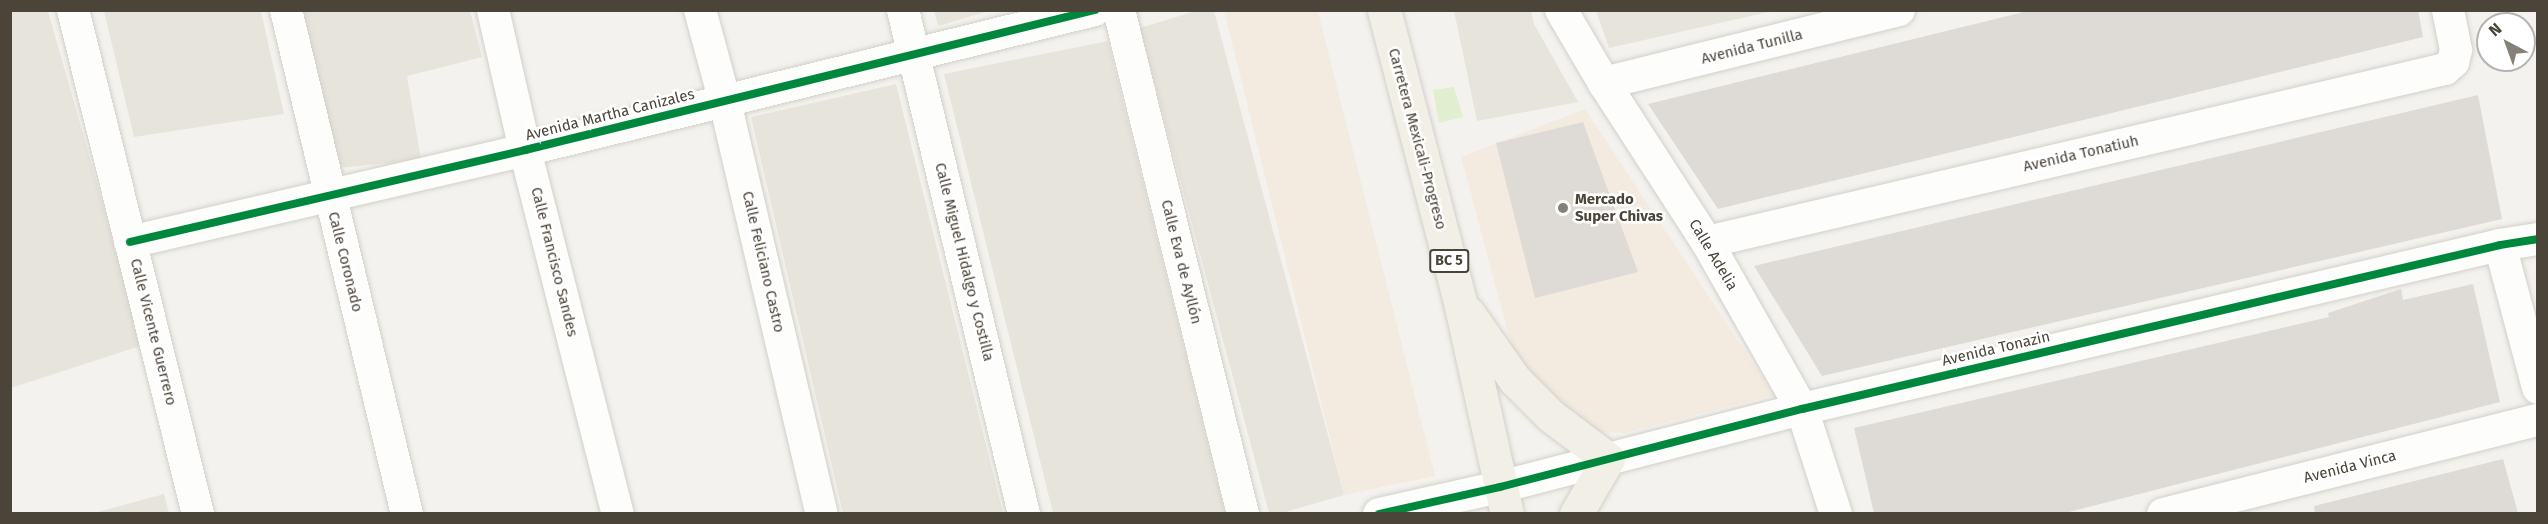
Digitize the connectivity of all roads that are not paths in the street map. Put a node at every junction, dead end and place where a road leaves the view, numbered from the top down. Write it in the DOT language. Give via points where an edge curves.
graph roads {
  1 [pos="73,10"];
  2 [pos="286,10"];
  3 [pos="493,10"];
  4 [pos="700,10"];
  5 [pos="903,10"];
  6 [pos="1095,10"];
  7 [pos="1119,10"];
  8 [pos="1384,10"];
  9 [pos="1561,10"];
  10 [pos="1899,10"];
  11 [pos="2448,10"];
  12 [pos="914,54"];
  13 [pos="1604,83"];
  14 [pos="725,102"];
  15 [pos="525,150"];
  16 [pos="329,196"];
  17 [pos="2538,239"];
  18 [pos="1707,242"];
  19 [pos="130,243"];
  20 [pos="2500,245"];
  21 [pos="1460,302"];
  22 [pos="2538,388"];
  23 [pos="1802,409"];
  24 [pos="2538,420"];
  25 [pos="1608,459"];
  26 [pos="1504,500"];
  27 [pos="198,513"];
  28 [pos="407,513"];
  29 [pos="618,513"];
  30 [pos="822,513"];
  31 [pos="1024,513"];
  32 [pos="1243,513"];
  33 [pos="1379,513"];
  34 [pos="1576,513"];
  35 [pos="1836,513"];
  36 [pos="2163,513"];
  1 -- 19 [label="street, Calle Vicente Guerrero"];
  2 -- 16 [label="street, Calle Coronado"];
  3 -- 15 [label="street, Calle Francisco Sandes"];
  4 -- 14 [label="street, Calle Feliciano Castro"];
  5 -- 12 [label="street, Calle Miguel Hidalgo y Costilla"];
  6 -- 12 [label="street, Avenida Martha Canizales"];
  7 -- 32 [label="street, Calle Eva de Ayllón"];
  8 -- 21 [label="main road, Carretera Mexicali-Progreso / BC 5"];
  9 -- 13 [label="street, Calle Adelia"];
  10 -- 13 [label="street, Avenida Tunilla"];
  11 -- 18 [label="street, Avenida Tonatiuh" via="2456,50 2445,69"];
  12 -- 14 [label="street, Avenida Martha Canizales"];
  12 -- 31 [label="street, Calle Miguel Hidalgo y Costilla"];
  13 -- 18 [label="street, Calle Adelia"];
  14 -- 15 [label="street, Avenida Martha Canizales"];
  14 -- 30 [label="street, Calle Feliciano Castro"];
  15 -- 16 [label="street, Avenida Martha Canizales"];
  15 -- 29 [label="street, Calle Francisco Sandes"];
  16 -- 19 [label="street, Avenida Martha Canizales"];
  16 -- 28 [label="street, Calle Coronado"];
  17 -- 20 [label="street, Avenida Tonazin"];
  18 -- 23 [label="street, Calle Adelia"];
  19 -- 27 [label="street, Calle Vicente Guerrero"];
  20 -- 22 [label="street"];
  20 -- 23 [label="street, Avenida Tonazin"];
  21 -- 25 [label="main road" via="1515,380 1551,416"];
  21 -- 26 [label="main road, Carretera Mexicali-Progreso / BC 5"];
  23 -- 25 [label="street, Avenida Tonazin"];
  23 -- 35 [label="street, Calle Adelia"];
  24 -- 36 [label="street, Avenida Vinca"];
  25 -- 26 [label="street, Avenida Tonazin"];
  25 -- 34 [label="main road"];
  26 -- 33 [label="street, Avenida Tonazin"];
}
